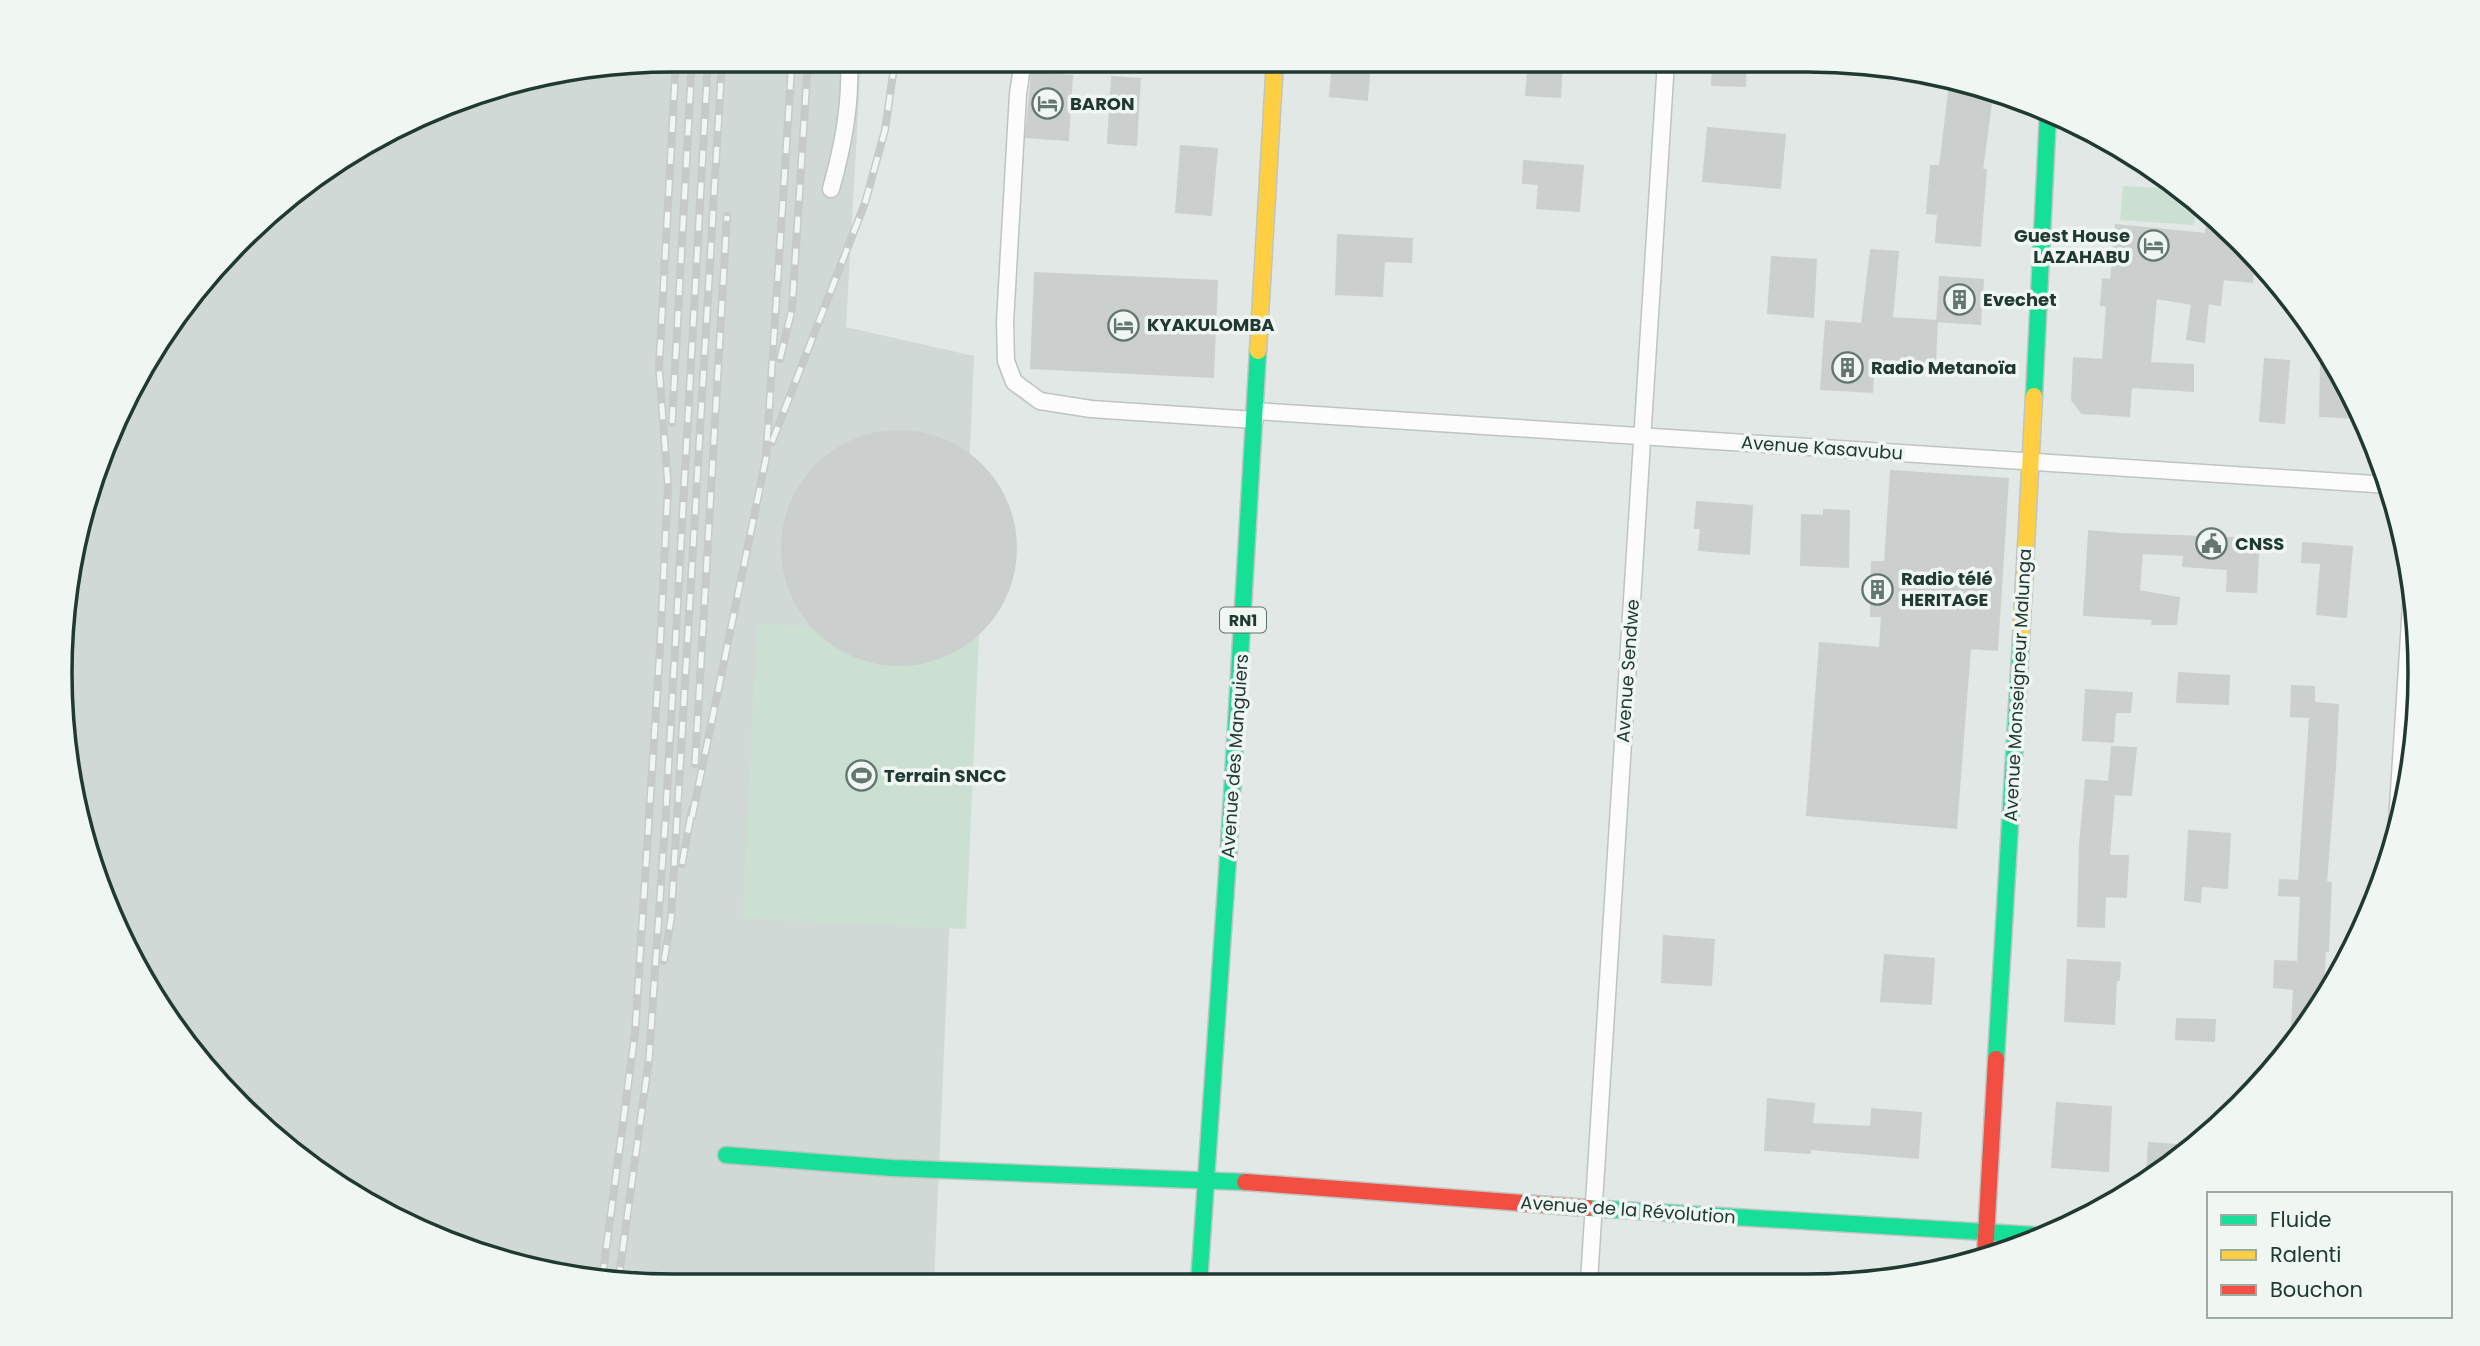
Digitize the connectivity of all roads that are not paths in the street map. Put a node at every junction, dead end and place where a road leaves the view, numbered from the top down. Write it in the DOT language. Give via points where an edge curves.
graph roads {
  1 [pos="849,72"];
  2 [pos="1021,72"];
  3 [pos="1274,72"];
  4 [pos="1665,72"];
  5 [pos="2048,123"];
  6 [pos="831,190"];
  7 [pos="1256,415"];
  8 [pos="1643,436"];
  9 [pos="2031,462"];
  10 [pos="2377,484"];
  11 [pos="2408,658"];
  12 [pos="2401,767"];
  13 [pos="726,1155"];
  14 [pos="1207,1180"];
  15 [pos="1595,1209"];
  16 [pos="1987,1231"];
  17 [pos="2022,1234"];
  18 [pos="1986,1247"];
  19 [pos="1200,1274"];
  20 [pos="1590,1274"];
  1 -- 6 [label="street" via="847,125"];
  2 -- 7 [label="street, Avenue Kasavubu" via="1005,322 1006,361 1014,382 1040,401 1091,409"];
  3 -- 7 [label="main road, Avenue des Manguiers / RN1"];
  4 -- 8 [label="street, Avenue Sendwe"];
  5 -- 9 [label="main road, Avenue Monseigneur Malunga"];
  7 -- 8 [label="street, Avenue Kasavubu"];
  7 -- 14 [label="main road, Avenue des Manguiers / RN1"];
  8 -- 9 [label="street, Avenue Kasavubu"];
  8 -- 15 [label="street, Avenue Sendwe"];
  9 -- 10 [label="street, Avenue Kasavubu"];
  9 -- 16 [label="main road, Avenue Monseigneur Malunga"];
  11 -- 12 [label="street"];
  13 -- 14 [label="main road, Avenue de la Révolution" via="892,1168"];
  14 -- 15 [label="main road, Avenue de la Révolution"];
  14 -- 19 [label="main road, Avenue des Manguiers / RN1"];
  15 -- 16 [label="main road, Avenue de la Révolution"];
  15 -- 20 [label="street, Avenue Sendwe"];
  16 -- 17 [label="main road, Avenue de la Révolution"];
  16 -- 18 [label="main road, Avenue Monseigneur Malunga"];
}
